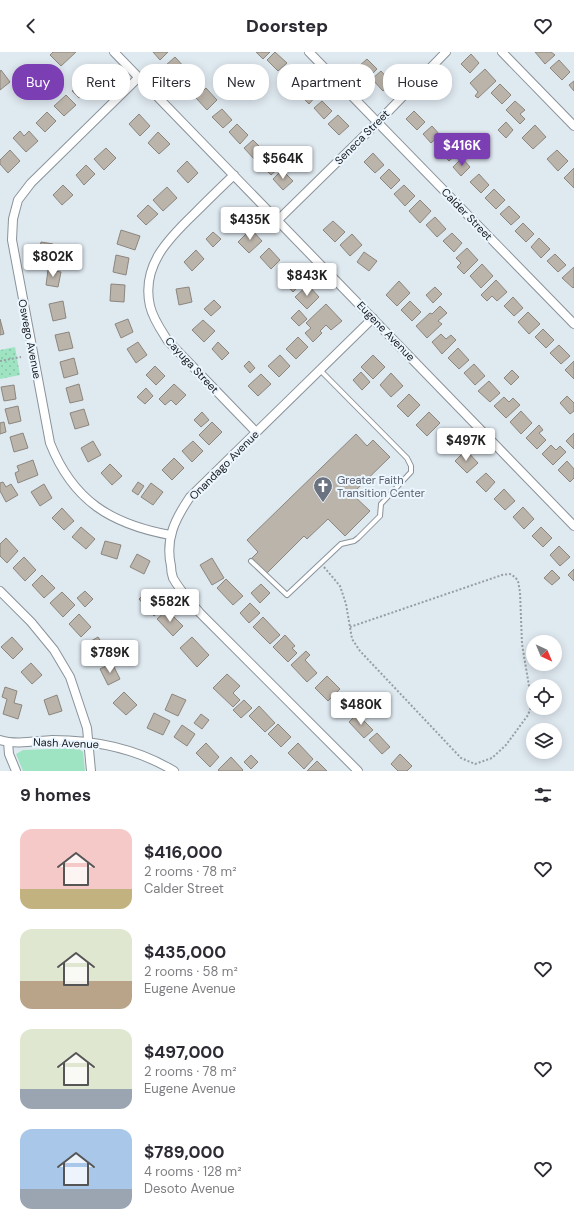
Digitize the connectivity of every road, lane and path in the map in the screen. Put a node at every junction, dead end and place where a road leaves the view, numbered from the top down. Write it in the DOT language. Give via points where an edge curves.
graph roads {
  1 [pos="114,52"];
  2 [pos="309,52"];
  3 [pos="446,52"];
  4 [pos="502,52"];
  5 [pos="138,77"];
  6 [pos="138,79"];
  7 [pos="161,100"];
  8 [pos="377,123"];
  9 [pos="574,126"];
  10 [pos="234,175"];
  11 [pos="278,220"];
  12 [pos="373,318"];
  13 [pos="574,324"];
  14 [pos="20,357"];
  15 [pos="0,361"];
  16 [pos="320,370"];
  17 [pos="256,432"];
  18 [pos="574,526"];
  19 [pos="170,535"];
  20 [pos="251,561"];
  21 [pos="321,563"];
  22 [pos="0,591"];
  23 [pos="350,627"];
  24 [pos="4,741"];
  25 [pos="89,742"];
  26 [pos="16,771"];
  27 [pos="91,771"];
  28 [pos="174,771"];
  29 [pos="358,771"];
  1 -- 5 [label="street, Eugene Avenue"];
  2 -- 8 [label="street, Calder Street"];
  3 -- 8 [label="street, Seneca Street"];
  4 -- 9 [label="street"];
  6 -- 19 [label="street, Oswego Avenue" via="31,183 18,200 13,219 12,240 50,443 57,460 77,490 104,512 138,528"];
  7 -- 10 [label="street, Eugene Avenue"];
  8 -- 11 [label="street, Seneca Street"];
  8 -- 13 [label="street, Calder Street"];
  10 -- 11 [label="street, Eugene Avenue"];
  10 -- 17 [label="street, Cayuga Street" via="162,247 150,273 148,296 157,325 168,341"];
  11 -- 12 [label="street, Eugene Avenue"];
  12 -- 16 [label="street, Onandago Avenue"];
  12 -- 18 [label="street, Eugene Avenue"];
  14 -- 15 [label="path"];
  16 -- 17 [label="street, Onandago Avenue"];
  16 -- 21 [label="lane" via="407,458 411,466 411,472 381,504 380,516 358,538 341,544"];
  17 -- 19 [label="street, Onandago Avenue" via="190,497"];
  19 -- 29 [label="street, Onandago Avenue" via="169,559 173,578 181,590 200,613"];
  20 -- 21 [label="lane" via="287,595"];
  21 -- 23 [label="path" via="340,586"];
  22 -- 25 [label="street" via="54,650 70,677 87,728"];
  23 -- 23 [label="path" via="352,639 360,651 461,758 474,764 492,758 506,745 528,715 532,704 522,644 520,592 518,581 510,574 502,574"];
  24 -- 25 [label="street, Nash Avenue"];
  24 -- 26 [label="street"];
  25 -- 27 [label="street"];
  25 -- 28 [label="street, Nash Avenue" via="140,753"];
}
